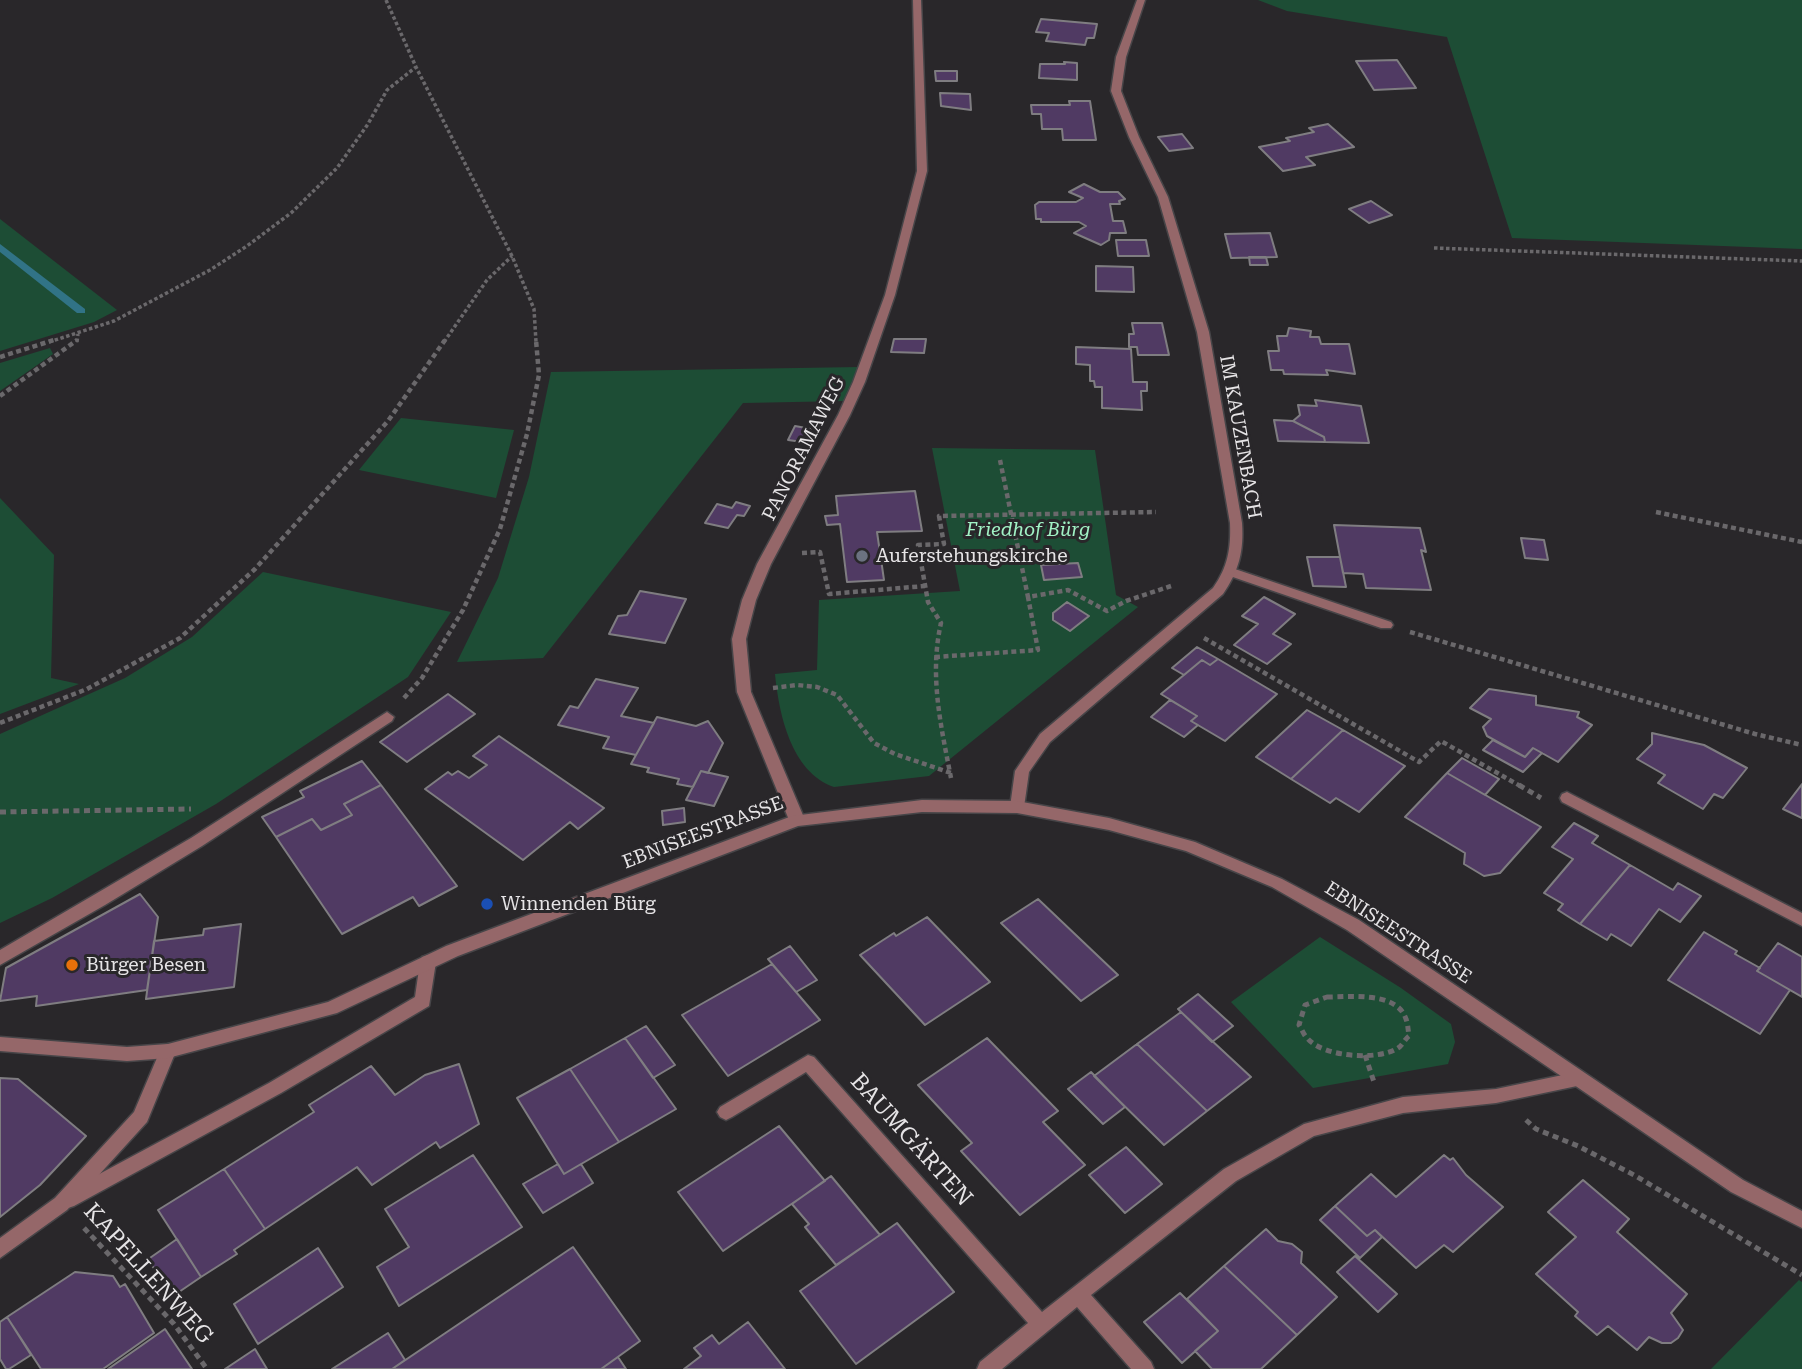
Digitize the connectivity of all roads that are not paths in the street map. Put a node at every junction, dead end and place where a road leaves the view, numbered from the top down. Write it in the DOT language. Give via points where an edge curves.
graph roads {
  1 [pos="917,0"];
  2 [pos="1141,0"];
  3 [pos="1232,572"];
  4 [pos="1386,625"];
  5 [pos="387,716"];
  6 [pos="1567,797"];
  7 [pos="1017,807"];
  8 [pos="797,820"];
  9 [pos="1802,920"];
  10 [pos="0,958"];
  11 [pos="428,962"];
  12 [pos="0,1044"];
  13 [pos="168,1051"];
  14 [pos="1577,1079"];
  15 [pos="726,1112"];
  16 [pos="61,1204"];
  17 [pos="1802,1220"];
  18 [pos="0,1249"];
  19 [pos="1077,1294"];
  20 [pos="1041,1324"];
  21 [pos="987,1369"];
  22 [pos="1144,1369"];
  1 -- 8 [label="street, PANORAMAWEG" via="922,171 890,295 859,382 748,600 739,639 744,692"];
  2 -- 3 [label="street, IM KAUZENBACH" via="1121,57 1116,91 1163,197 1203,332 1236,523 1238,549"];
  3 -- 4 [label="street"];
  3 -- 7 [label="street" via="1218,591 1045,738 1022,771"];
  5 -- 10 [label="street" via="133,882"];
  6 -- 9 [label="street"];
  7 -- 8 [label="street, EBNISEESTRASSE" via="922,806"];
  7 -- 14 [label="street, EBNISEESTRASSE" via="1110,824 1190,846 1277,883 1353,925"];
  8 -- 11 [label="street, EBNISEESTRASSE"];
  11 -- 13 [label="street, EBNISEESTRASSE" via="331,1008"];
  11 -- 16 [label="street" via="423,1001"];
  12 -- 13 [label="street, EBNISEESTRASSE" via="127,1054"];
  13 -- 16 [label="street" via="141,1117"];
  14 -- 17 [label="street, EBNISEESTRASSE" via="1737,1186"];
  14 -- 19 [label="street" via="1496,1097 1403,1105 1310,1129 1230,1175"];
  15 -- 20 [label="street, BAUMGÄRTEN" via="808,1062"];
  16 -- 18 [label="street"];
  19 -- 20 [label="street"];
  19 -- 22 [label="street"];
  20 -- 21 [label="street"];
}
